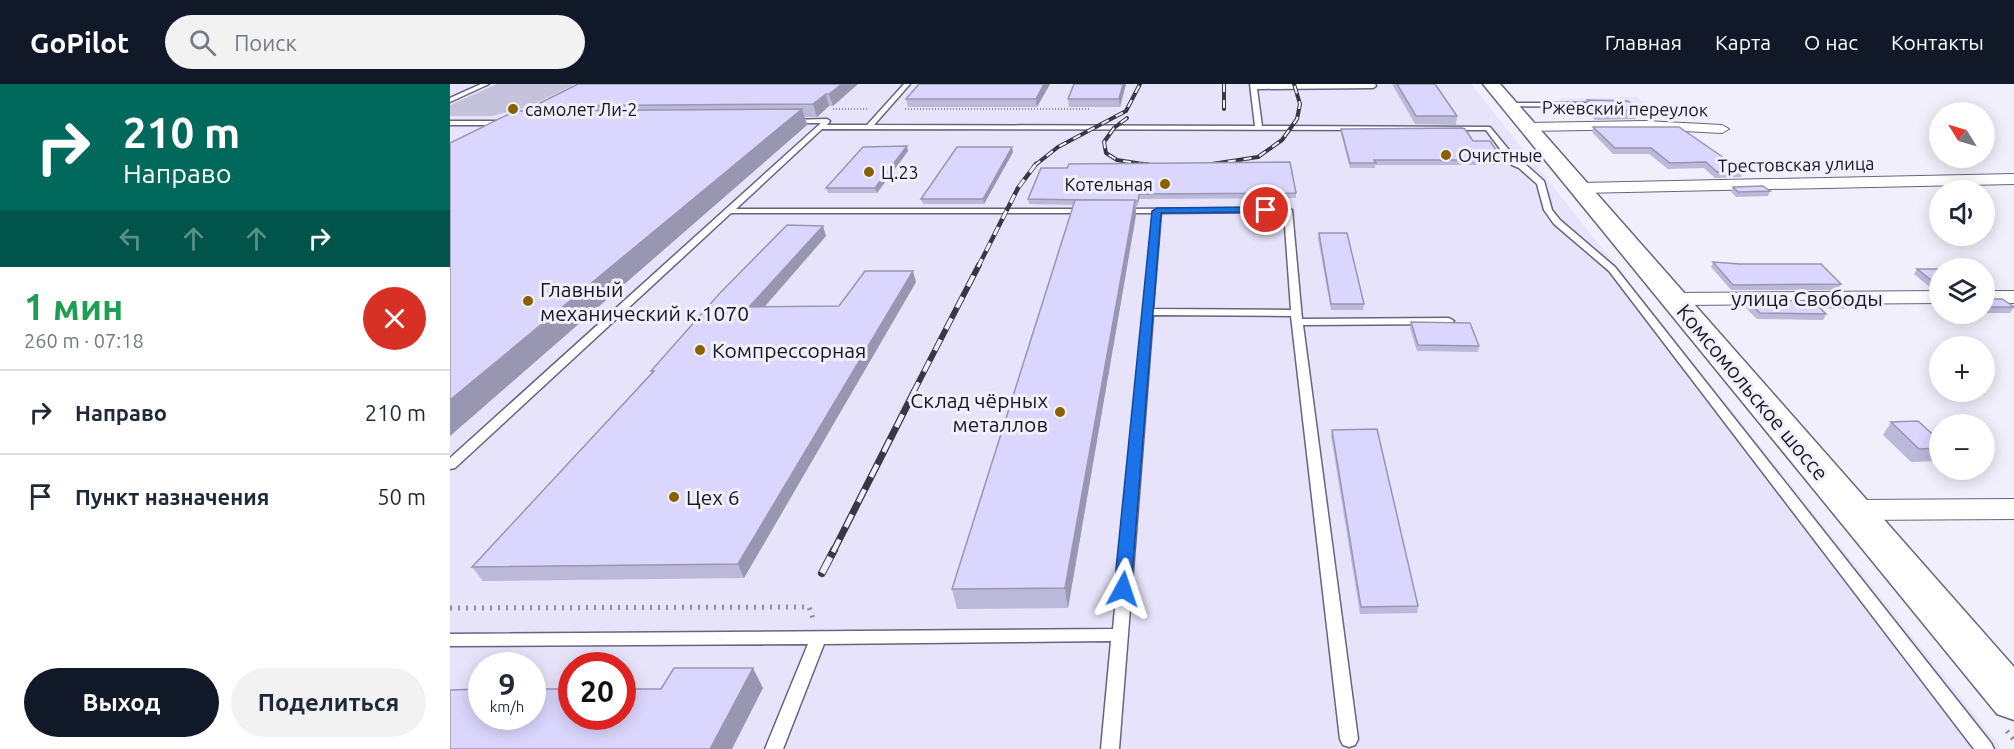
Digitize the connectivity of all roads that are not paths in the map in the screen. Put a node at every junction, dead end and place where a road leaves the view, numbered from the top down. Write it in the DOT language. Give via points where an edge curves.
graph roads {
  1 [pos="486,84"];
  2 [pos="907,84"];
  3 [pos="1372,84"];
  4 [pos="1253,86"];
  5 [pos="450,100"];
  6 [pos="1509,105"];
  7 [pos="1609,105"];
  8 [pos="781,121"];
  9 [pos="512,123"];
  10 [pos="523,123"];
  11 [pos="452,124"];
  12 [pos="822,127"];
  13 [pos="868,127"];
  14 [pos="1259,128"];
  15 [pos="1722,129"];
  16 [pos="491,133"];
  17 [pos="2014,179"];
  18 [pos="1580,188"];
  19 [pos="1098,211"];
  20 [pos="1110,211"];
  21 [pos="1157,211"];
  22 [pos="729,212"];
  23 [pos="1929,297"];
  24 [pos="1995,297"];
  25 [pos="2014,297"];
  26 [pos="1674,299"];
  27 [pos="1148,312"];
  28 [pos="1297,317"];
  29 [pos="1449,321"];
  30 [pos="450,465"];
  31 [pos="2014,509"];
  32 [pos="1853,510"];
  33 [pos="1119,635"];
  34 [pos="819,637"];
  35 [pos="450,640"];
  36 [pos="2014,700"];
  37 [pos="1349,739"];
  38 [pos="774,749"];
  39 [pos="1110,749"];
  40 [pos="1985,749"];
  1 -- 5 [label="lane"];
  2 -- 13 [label="lane"];
  3 -- 4 [label="lane"];
  4 -- 14 [label="lane"];
  6 -- 7 [label="lane"];
  6 -- 15 [label="street, Ржевский переулок" via="1645,124"];
  6 -- 18 [label="main road, Комсомольское шоссе"];
  8 -- 12 [label="lane" via="827,121"];
  9 -- 10 [label="lane"];
  9 -- 11 [label="lane"];
  9 -- 16 [label="lane"];
  12 -- 13 [label="lane"];
  12 -- 22 [label="lane"];
  13 -- 14 [label="lane"];
  14 -- 40 [label="lane" via="1488,128 1515,163 1541,183 1553,218 1612,269"];
  17 -- 18 [label="street, Трестовская улица"];
  18 -- 26 [label="main road, Комсомольское шоссе"];
  19 -- 22 [label="lane"];
  20 -- 21 [label="lane"];
  21 -- 27 [label="lane"];
  21 -- 28 [label="lane" via="1288,210"];
  22 -- 30 [label="lane"];
  23 -- 26 [label="street, улица Свободы"];
  24 -- 25 [label="street"];
  26 -- 32 [label="main road, Комсомольское шоссе"];
  27 -- 28 [label="lane"];
  27 -- 33 [label="lane"];
  28 -- 29 [label="lane"];
  28 -- 37 [label="lane"];
  31 -- 32 [label="street"];
  32 -- 36 [label="main road, Комсомольское шоссе"];
  33 -- 34 [label="lane"];
  33 -- 39 [label="lane"];
  34 -- 35 [label="lane"];
  34 -- 38 [label="lane"];
}
